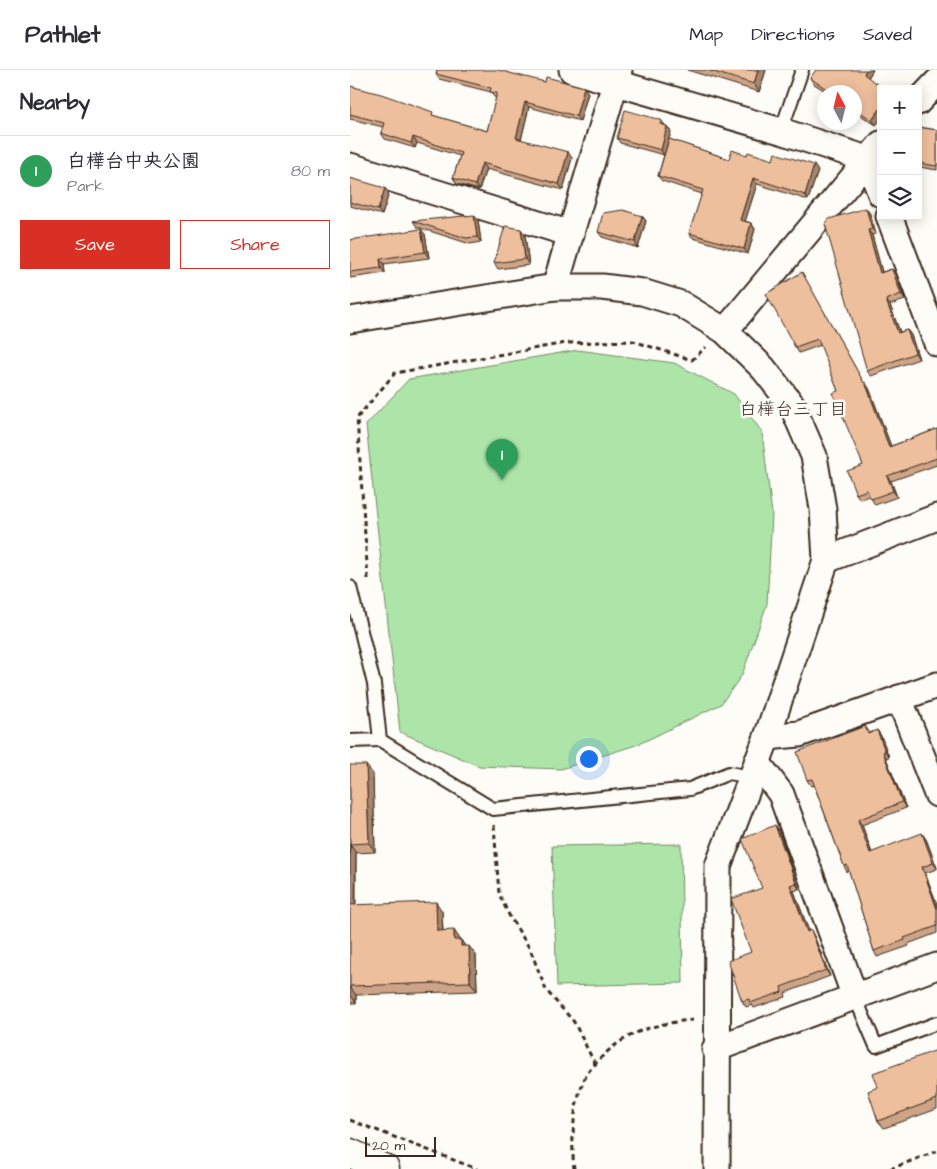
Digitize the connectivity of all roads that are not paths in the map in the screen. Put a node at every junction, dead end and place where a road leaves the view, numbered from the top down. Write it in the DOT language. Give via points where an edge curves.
graph roads {
  1 [pos="572,70"];
  2 [pos="802,70"];
  3 [pos="617,76"];
  4 [pos="937,82"];
  5 [pos="922,98"];
  6 [pos="782,131"];
  7 [pos="874,152"];
  8 [pos="350,166"];
  9 [pos="878,175"];
  10 [pos="891,220"];
  11 [pos="571,234"];
  12 [pos="555,287"];
  13 [pos="932,316"];
  14 [pos="350,320"];
  15 [pos="725,331"];
  16 [pos="937,343"];
  17 [pos="937,517"];
  18 [pos="826,560"];
  19 [pos="350,587"];
  20 [pos="937,685"];
  21 [pos="900,698"];
  22 [pos="767,737"];
  23 [pos="380,740"];
  24 [pos="350,741"];
  25 [pos="754,770"];
  26 [pos="937,794"];
  27 [pos="937,966"];
  28 [pos="855,996"];
  29 [pos="937,1023"];
  30 [pos="715,1049"];
  31 [pos="350,1153"];
  32 [pos="385,1169"];
  33 [pos="717,1169"];
  1 -- 3 [label="street"];
  2 -- 6 [label="lane"];
  3 -- 6 [label="street"];
  3 -- 11 [label="street"];
  4 -- 5 [label="street"];
  6 -- 7 [label="street"];
  7 -- 9 [label="street"];
  7 -- 15 [label="street"];
  8 -- 11 [label="street"];
  10 -- 13 [label="street"];
  11 -- 12 [label="street"];
  12 -- 14 [label="street"];
  12 -- 15 [label="street" via="602,287 642,292 681,304"];
  13 -- 16 [label="street"];
  15 -- 18 [label="street" via="763,368 792,405 814,456 823,509"];
  17 -- 18 [label="street"];
  18 -- 22 [label="street"];
  19 -- 23 [label="lane" via="374,684"];
  20 -- 21 [label="street"];
  21 -- 22 [label="street" via="799,734"];
  21 -- 26 [label="street"];
  22 -- 25 [label="street"];
  23 -- 24 [label="lane"];
  23 -- 25 [label="lane" via="493,809 690,789 729,773"];
  25 -- 28 [label="street" via="781,794"];
  25 -- 30 [label="street" via="718,866"];
  27 -- 28 [label="street"];
  28 -- 29 [label="lane" via="876,1046"];
  28 -- 30 [label="street"];
  30 -- 33 [label="street"];
  31 -- 32 [label="street"];
}
